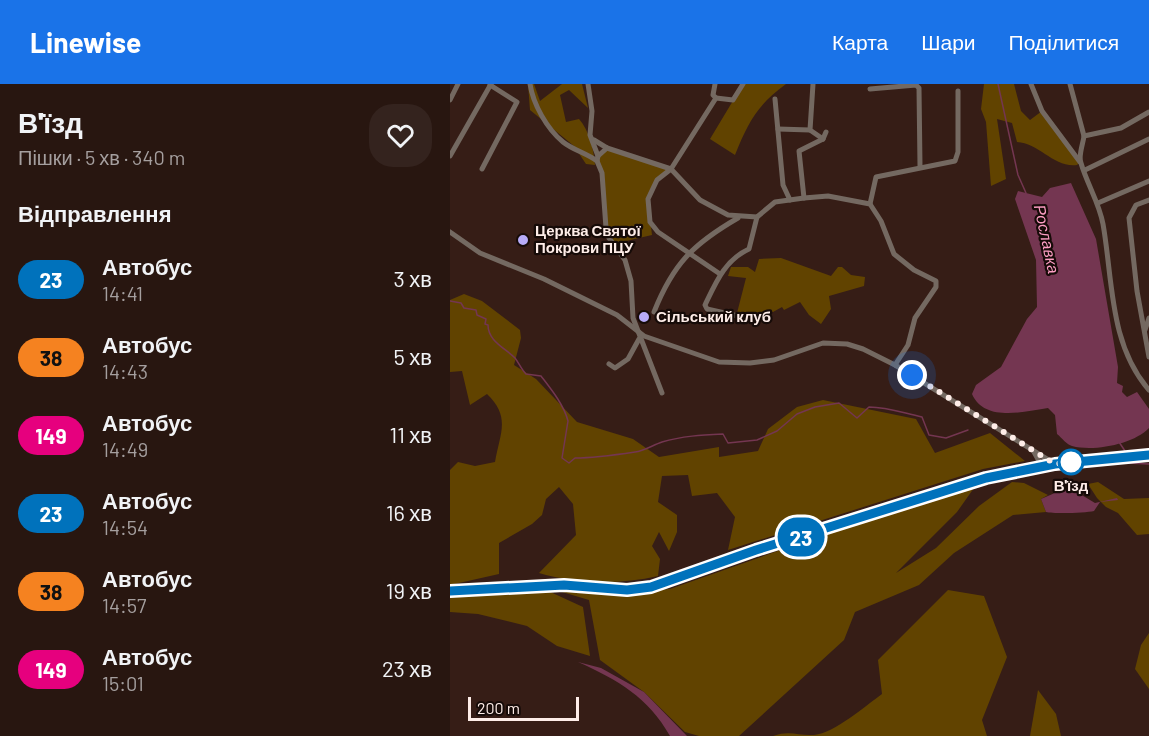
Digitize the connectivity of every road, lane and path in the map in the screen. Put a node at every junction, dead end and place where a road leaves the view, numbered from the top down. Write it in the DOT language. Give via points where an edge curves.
graph roads {
  1 [pos="458,84"];
  2 [pos="530,84"];
  3 [pos="588,84"];
  4 [pos="715,84"];
  5 [pos="743,84"];
  6 [pos="813,84"];
  7 [pos="1031,84"];
  8 [pos="1070,84"];
  9 [pos="490,85"];
  10 [pos="900,85"];
  11 [pos="870,89"];
  12 [pos="957,91"];
  13 [pos="716,98"];
  14 [pos="776,99"];
  15 [pos="450,100"];
  16 [pos="1149,112"];
  17 [pos="778,129"];
  18 [pos="810,129"];
  19 [pos="826,132"];
  20 [pos="1084,136"];
  21 [pos="823,139"];
  22 [pos="1149,139"];
  23 [pos="594,140"];
  24 [pos="607,148"];
  25 [pos="450,156"];
  26 [pos="597,159"];
  27 [pos="1080,162"];
  28 [pos="920,166"];
  29 [pos="482,169"];
  30 [pos="671,169"];
  31 [pos="1084,170"];
  32 [pos="1149,181"];
  33 [pos="804,198"];
  34 [pos="790,200"];
  35 [pos="1149,200"];
  36 [pos="1098,203"];
  37 [pos="870,204"];
  38 [pos="739,217"];
  39 [pos="757,217"];
  40 [pos="450,232"];
  41 [pos="689,252"];
  42 [pos="720,274"];
  43 [pos="654,312"];
  44 [pos="738,316"];
  45 [pos="1149,318"];
  46 [pos="640,333"];
  47 [pos="1143,334"];
  48 [pos="1149,357"];
  49 [pos="609,364"];
  50 [pos="895,365"];
  51 [pos="1149,390"];
  52 [pos="662,393"];
  53 [pos="1033,450"];
  54 [pos="1149,455"];
  55 [pos="1055,464"];
  56 [pos="1034,468"];
  57 [pos="450,591"];
  1 -- 15 [label="street"];
  2 -- 26 [label="street" via="540,112 558,137"];
  3 -- 23 [label="street" via="590,135"];
  4 -- 13 [label="street"];
  5 -- 13 [label="street" via="733,100"];
  6 -- 18 [label="street"];
  7 -- 27 [label="street" via="1042,111"];
  8 -- 20 [label="street"];
  9 -- 25 [label="street"];
  9 -- 29 [label="street" via="517,102"];
  10 -- 11 [label="street"];
  10 -- 28 [label="street" via="919,88"];
  12 -- 28 [label="street" via="955,161"];
  13 -- 30 [label="street"];
  14 -- 17 [label="street"];
  16 -- 20 [label="street" via="1121,128"];
  17 -- 18 [label="street"];
  17 -- 34 [label="street" via="783,185"];
  18 -- 21 [label="street"];
  19 -- 21 [label="street"];
  20 -- 27 [label="street"];
  21 -- 33 [label="street" via="799,151"];
  22 -- 31 [label="street"];
  23 -- 24 [label="street"];
  23 -- 26 [label="street"];
  24 -- 26 [label="street"];
  24 -- 30 [label="street"];
  26 -- 46 [label="street" via="602,173 606,228 625,260 633,318"];
  27 -- 31 [label="street"];
  28 -- 37 [label="street" via="876,177"];
  30 -- 38 [label="street" via="700,200"];
  30 -- 41 [label="street" via="657,180 648,199 650,222 658,232"];
  31 -- 36 [label="street"];
  32 -- 36 [label="street"];
  33 -- 34 [label="street"];
  33 -- 37 [label="street" via="828,196"];
  34 -- 39 [label="street" via="775,202"];
  35 -- 47 [label="street" via="1136,206 1129,218"];
  36 -- 51 [label="street" via="1117,322 1132,368"];
  37 -- 50 [label="street" via="894,254 936,281"];
  38 -- 39 [label="street"];
  38 -- 41 [label="street"];
  39 -- 42 [label="street" via="749,249 734,256"];
  40 -- 46 [label="street" via="480,253 617,315"];
  41 -- 42 [label="street"];
  41 -- 43 [label="street" via="668,279"];
  42 -- 44 [label="street" via="706,309"];
  45 -- 47 [label="street"];
  46 -- 49 [label="street" via="628,359 615,368"];
  46 -- 50 [label="street" via="719,362 774,360 837,342 863,349"];
  46 -- 52 [label="street" via="640,343"];
  47 -- 48 [label="street"];
  50 -- 53 [label="street"];
  53 -- 55 [label="street"];
  53 -- 56 [label="street" via="1039,461"];
  54 -- 55 [label="main road"];
  55 -- 56 [label="main road"];
  56 -- 57 [label="main road" via="986,478 651,587 627,590 564,585"];
}
